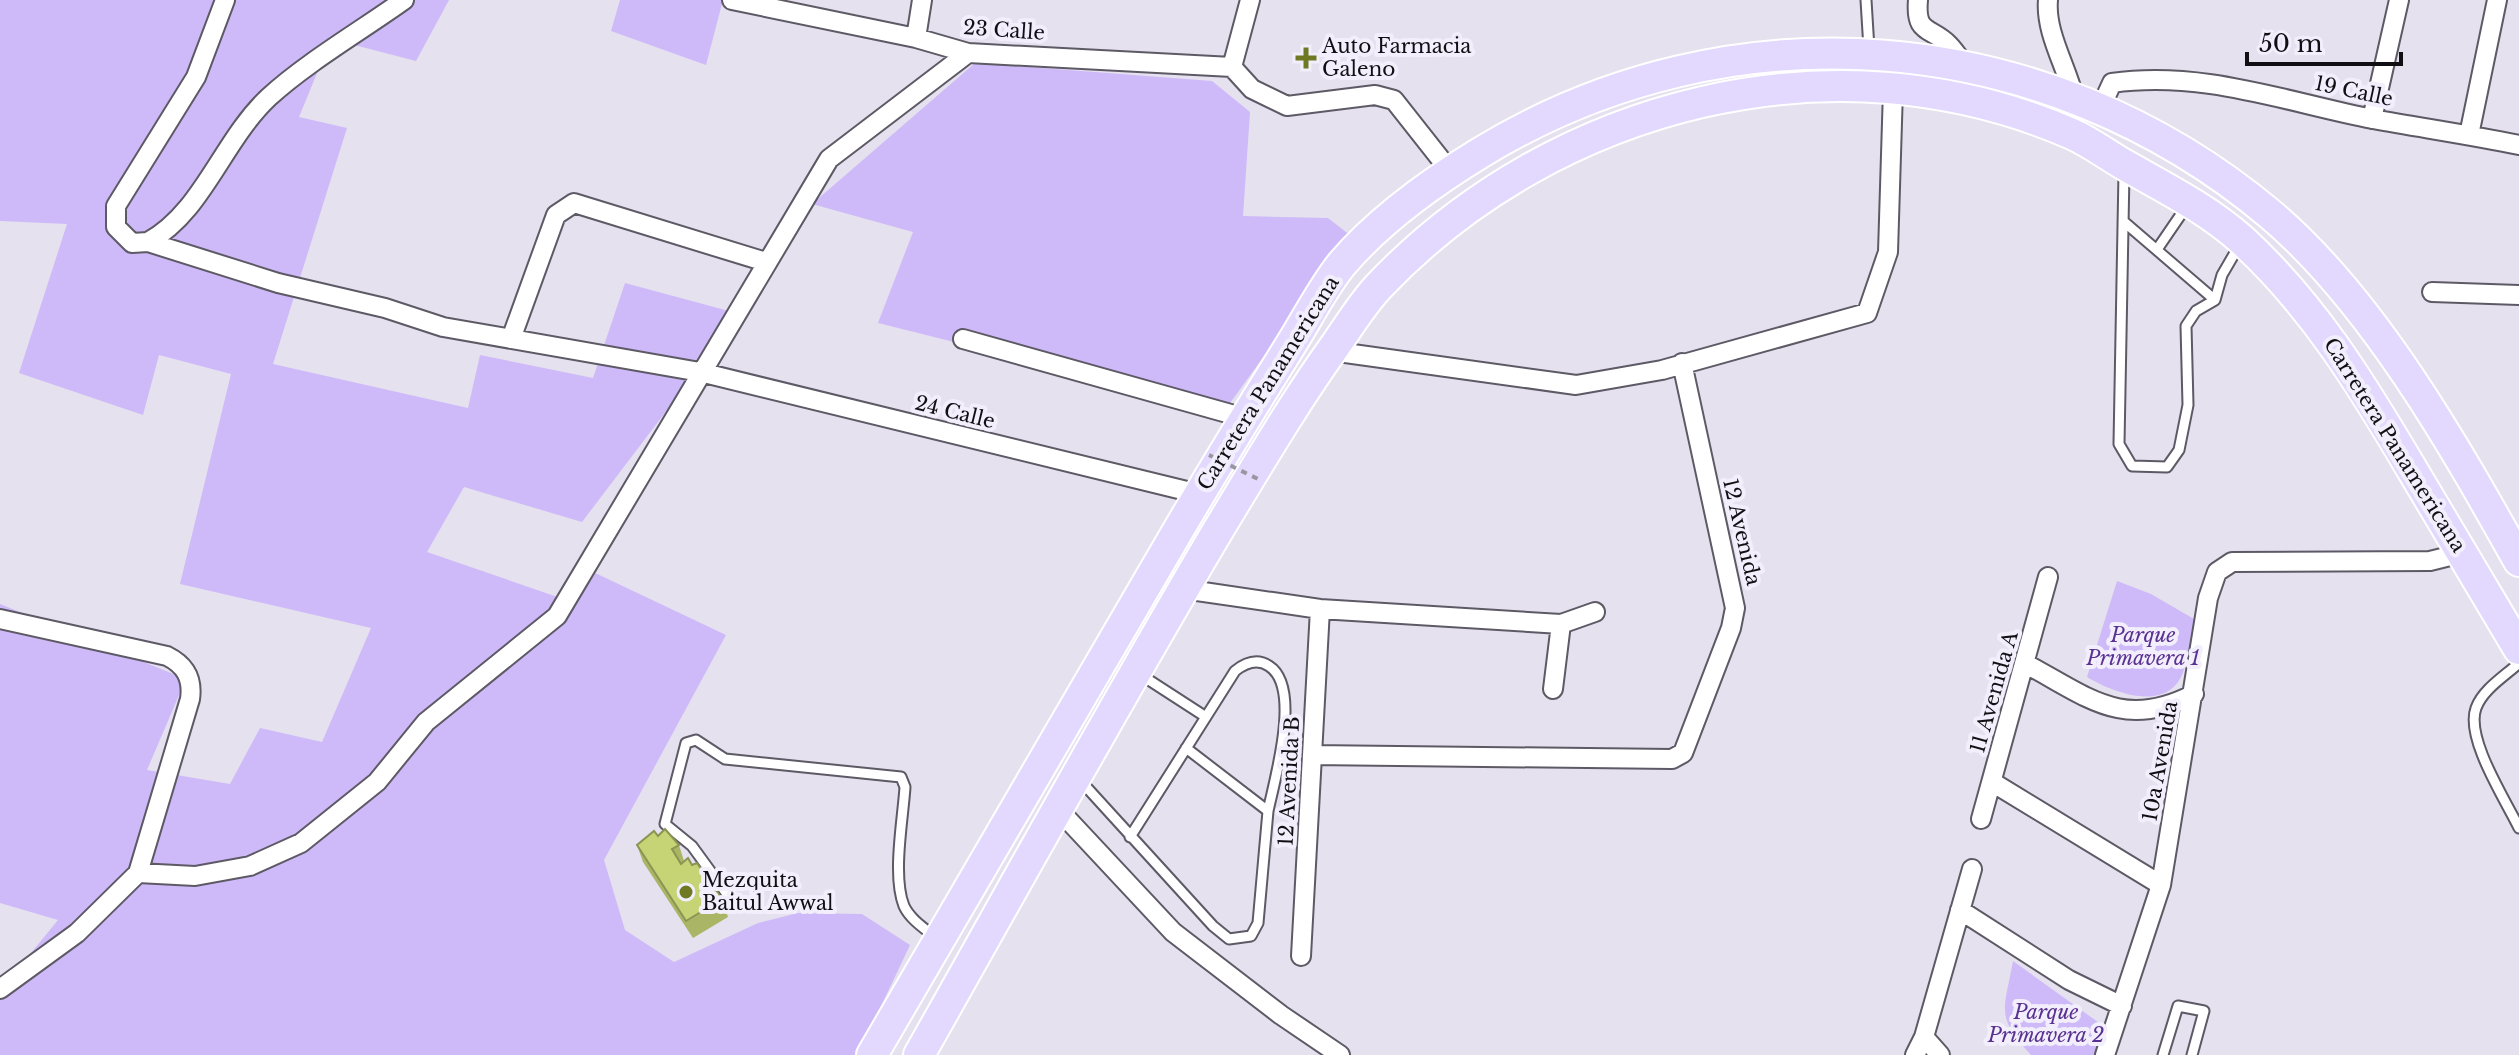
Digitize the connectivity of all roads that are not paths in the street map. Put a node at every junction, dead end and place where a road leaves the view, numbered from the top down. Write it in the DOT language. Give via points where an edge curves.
graph roads {
  1 [pos="225,0"];
  2 [pos="404,0"];
  3 [pos="732,0"];
  4 [pos="922,0"];
  5 [pos="1250,0"];
  6 [pos="1866,0"];
  7 [pos="1918,0"];
  8 [pos="2048,0"];
  9 [pos="2399,0"];
  10 [pos="2497,0"];
  11 [pos="916,38"];
  12 [pos="968,53"];
  13 [pos="1869,53"];
  14 [pos="1965,66"];
  15 [pos="1232,67"];
  16 [pos="1893,90"];
  17 [pos="2087,102"];
  18 [pos="2372,119"];
  19 [pos="2469,135"];
  20 [pos="2519,145"];
  21 [pos="2124,164"];
  22 [pos="1450,171"];
  23 [pos="2191,201"];
  24 [pos="2123,221"];
  25 [pos="2242,241"];
  26 [pos="148,242"];
  27 [pos="2158,248"];
  28 [pos="766,262"];
  29 [pos="2432,292"];
  30 [pos="2519,295"];
  31 [pos="2215,300"];
  32 [pos="511,339"];
  33 [pos="963,339"];
  34 [pos="1331,351"];
  35 [pos="1682,363"];
  36 [pos="700,372"];
  37 [pos="1245,418"];
  38 [pos="1199,494"];
  39 [pos="2462,553"];
  40 [pos="2519,561"];
  41 [pos="2048,577"];
  42 [pos="1183,589"];
  43 [pos="1320,609"];
  44 [pos="1595,612"];
  45 [pos="0,619"];
  46 [pos="1561,624"];
  47 [pos="2519,649"];
  48 [pos="2519,663"];
  49 [pos="2026,664"];
  50 [pos="1136,672"];
  51 [pos="1553,689"];
  52 [pos="2194,694"];
  53 [pos="1206,717"];
  54 [pos="1186,748"];
  55 [pos="1312,755"];
  56 [pos="1077,776"];
  57 [pos="1992,782"];
  58 [pos="1058,809"];
  59 [pos="1268,811"];
  60 [pos="1981,819"];
  61 [pos="2519,828"];
  62 [pos="1130,837"];
  63 [pos="1972,869"];
  64 [pos="138,873"];
  65 [pos="2161,885"];
  66 [pos="727,894"];
  67 [pos="1960,910"];
  68 [pos="938,939"];
  69 [pos="1301,956"];
  70 [pos="0,989"];
  71 [pos="2122,1006"];
  72 [pos="1924,1037"];
  73 [pos="872,1055"];
  74 [pos="919,1055"];
  75 [pos="1340,1055"];
  76 [pos="1915,1055"];
  77 [pos="1940,1055"];
  78 [pos="2105,1055"];
  79 [pos="2163,1055"];
  80 [pos="2192,1055"];
  1 -- 26 [label="street, 24 Calle" via="196,77 116,206 116,227 123,236 132,243"];
  2 -- 26 [label="street" via="269,97 227,145 182,218"];
  3 -- 11 [label="street, 23 Calle"];
  4 -- 11 [label="street"];
  5 -- 15 [label="street"];
  6 -- 13 [label="lane"];
  7 -- 14 [label="street" via="1917,16 1925,31 1947,42"];
  8 -- 17 [label="street" via="2056,45"];
  9 -- 18 [label="street"];
  10 -- 19 [label="street"];
  11 -- 12 [label="street, 23 Calle"];
  12 -- 15 [label="street, 23 Calle"];
  12 -- 28 [label="street" via="829,159"];
  13 -- 14 [label="highway, Carretera Panamericana"];
  13 -- 22 [label="highway, Carretera Panamericana" via="1780,54 1650,77 1513,132"];
  14 -- 17 [label="highway, Carretera Panamericana"];
  15 -- 22 [label="street" via="1252,89 1287,106 1375,95 1394,100"];
  16 -- 21 [label="highway, Carretera Panamericana" via="1994,107 2074,135"];
  16 -- 34 [label="highway, Carretera Panamericana" via="1825,86 1741,93 1658,112 1578,141 1503,182 1435,231 1374,290"];
  16 -- 35 [label="street" via="1888,252 1867,313"];
  17 -- 18 [label="street, 19 Calle" via="2112,83 2200,80"];
  17 -- 40 [label="highway, Carretera Panamericana" via="2204,164 2272,216 2333,277 2386,344"];
  18 -- 19 [label="street, 19 Calle"];
  19 -- 20 [label="street, 19 Calle"];
  21 -- 23 [label="highway, Carretera Panamericana"];
  21 -- 24 [label="lane"];
  22 -- 37 [label="highway, Carretera Panamericana" via="1341,266"];
  23 -- 25 [label="highway, Carretera Panamericana"];
  23 -- 27 [label="lane"];
  24 -- 27 [label="lane"];
  24 -- 31 [label="lane" via="2119,444 2132,466 2167,467 2179,450 2188,405 2186,326 2196,311"];
  25 -- 31 [label="lane" via="2222,275"];
  25 -- 39 [label="highway, Carretera Panamericana" via="2302,302 2354,372"];
  26 -- 32 [label="street, 24 Calle" via="278,283 443,327"];
  27 -- 31 [label="lane"];
  28 -- 32 [label="street" via="574,203 556,215"];
  28 -- 36 [label="street"];
  29 -- 30 [label="street"];
  32 -- 36 [label="street, 24 Calle"];
  33 -- 37 [label="street"];
  34 -- 35 [label="street" via="1576,385"];
  34 -- 42 [label="highway, Carretera Panamericana"];
  35 -- 55 [label="street, 12 Avenida" via="1735,608 1683,753 1672,759"];
  36 -- 38 [label="street, 24 Calle"];
  36 -- 64 [label="street" via="557,616 426,722 377,782 301,843 250,866 195,876"];
  37 -- 38 [label="highway, Carretera Panamericana"];
  38 -- 68 [label="highway, Carretera Panamericana"];
  39 -- 47 [label="highway, Carretera Panamericana"];
  39 -- 52 [label="street, 10a Avenida" via="2430,561 2232,562 2211,584"];
  41 -- 49 [label="street, 11 Avenida A"];
  42 -- 43 [label="street"];
  42 -- 50 [label="highway, Carretera Panamericana"];
  43 -- 46 [label="street"];
  43 -- 55 [label="street, 12 Avenida B"];
  44 -- 46 [label="street"];
  45 -- 64 [label="street" via="167,656 185,669 190,699"];
  46 -- 51 [label="street"];
  48 -- 61 [label="lane" via="2483,695 2473,731"];
  49 -- 52 [label="street" via="2110,709 2150,712"];
  49 -- 57 [label="street, 11 Avenida A"];
  50 -- 53 [label="lane"];
  50 -- 56 [label="highway, Carretera Panamericana"];
  52 -- 65 [label="street, 10a Avenida"];
  53 -- 54 [label="lane"];
  53 -- 59 [label="lane" via="1245,663 1264,663 1277,671 1286,690"];
  54 -- 59 [label="lane"];
  54 -- 62 [label="lane"];
  55 -- 69 [label="street, 12 Avenida B"];
  56 -- 58 [label="highway, Carretera Panamericana"];
  56 -- 62 [label="lane"];
  57 -- 60 [label="street, 11 Avenida A"];
  57 -- 65 [label="street"];
  58 -- 74 [label="highway, Carretera Panamericana"];
  58 -- 75 [label="street" via="1173,932"];
  59 -- 62 [label="lane" via="1258,923 1251,936 1240,940 1229,939 1213,926"];
  63 -- 67 [label="street"];
  64 -- 70 [label="street" via="77,933"];
  65 -- 71 [label="street, 10a Avenida"];
  66 -- 68 [label="lane" via="692,846 665,824 686,743 696,740 725,759 901,777 905,787 900,888 910,916"];
  67 -- 71 [label="street" via="2069,980"];
  67 -- 72 [label="street"];
  68 -- 73 [label="highway, Carretera Panamericana"];
  71 -- 78 [label="street, 10a Avenida"];
  72 -- 76 [label="street"];
  72 -- 77 [label="street"];
  79 -- 80 [label="lane" via="2178,1006 2184,1005 2204,1011"];
}
